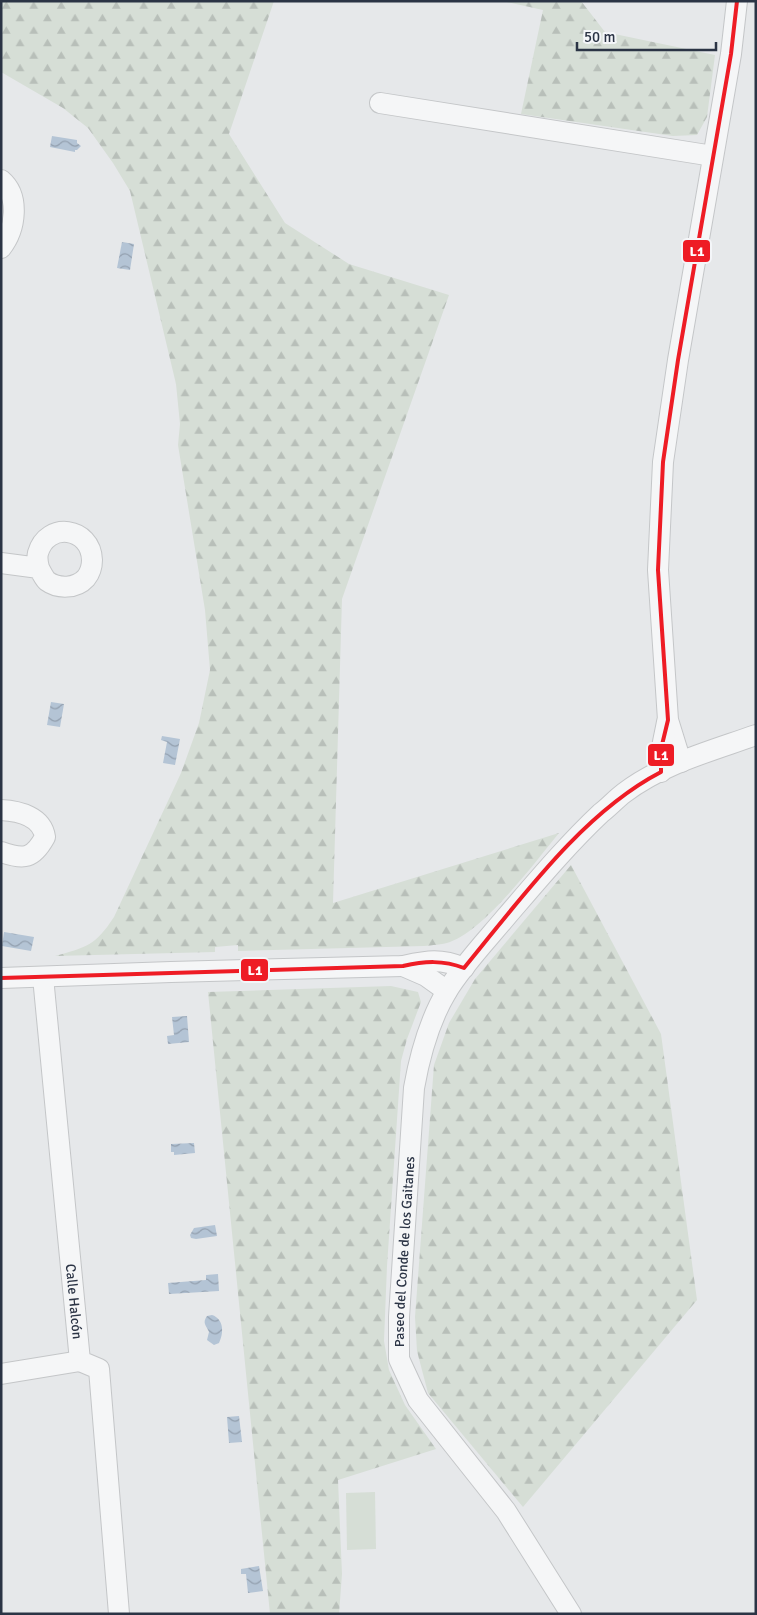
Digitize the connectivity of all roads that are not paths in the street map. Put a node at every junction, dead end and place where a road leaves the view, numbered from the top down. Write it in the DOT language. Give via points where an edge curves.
graph roads {
  1 [pos="737,1"];
  2 [pos="380,103"];
  3 [pos="713,156"];
  4 [pos="1,180"];
  5 [pos="1,248"];
  6 [pos="1,563"];
  7 [pos="39,568"];
  8 [pos="668,720"];
  9 [pos="755,736"];
  10 [pos="682,762"];
  11 [pos="661,772"];
  12 [pos="1,810"];
  13 [pos="1,852"];
  14 [pos="403,966"];
  15 [pos="464,968"];
  16 [pos="43,977"];
  17 [pos="1,978"];
  18 [pos="447,991"];
  19 [pos="80,1361"];
  20 [pos="1,1374"];
  21 [pos="118,1614"];
  22 [pos="571,1614"];
  1 -- 3 [label="street"];
  2 -- 3 [label="street"];
  3 -- 8 [label="street" via="663,462 658,570"];
  4 -- 5 [label="street" via="13,196 14,212 11,228"];
  6 -- 7 [label="street"];
  8 -- 10 [label="street"];
  8 -- 11 [label="street" via="661,749"];
  9 -- 10 [label="street, Paseo del Conde de los Gaitanes"];
  10 -- 11 [label="street, Paseo del Conde de los Gaitanes"];
  11 -- 15 [label="street, Paseo del Conde de los Gaitanes" via="623,793 591,823 552,863"];
  12 -- 13 [label="street" via="37,820 44,828 45,837 38,850 25,858"];
  14 -- 15 [label="street" via="442,961"];
  14 -- 16 [label="street"];
  14 -- 18 [label="street" via="426,976"];
  15 -- 18 [label="street, Paseo del Conde de los Gaitanes"];
  16 -- 17 [label="street"];
  16 -- 19 [label="street, Calle Halcón"];
  18 -- 22 [label="street, Paseo del Conde de los Gaitanes" via="423,1045 414,1088 399,1359 418,1400 506,1511"];
  19 -- 20 [label="street"];
  19 -- 21 [label="street" via="100,1369"];
}
